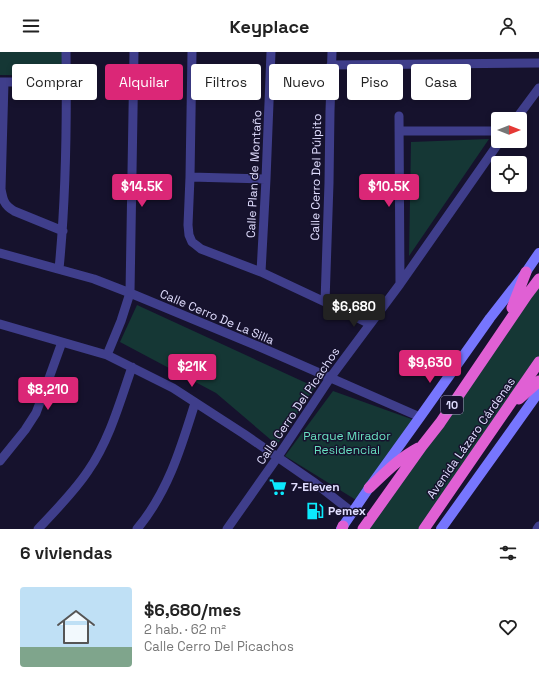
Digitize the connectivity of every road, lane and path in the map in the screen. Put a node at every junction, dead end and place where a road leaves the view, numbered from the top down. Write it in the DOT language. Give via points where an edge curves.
graph roads {
  1 [pos="66,52"];
  2 [pos="134,52"];
  3 [pos="192,52"];
  4 [pos="271,52"];
  5 [pos="332,52"];
  6 [pos="539,63"];
  7 [pos="66,64"];
  8 [pos="331,64"];
  9 [pos="339,65"];
  10 [pos="2,82"];
  11 [pos="539,88"];
  12 [pos="66,100"];
  13 [pos="330,100"];
  14 [pos="521,112"];
  15 [pos="399,116"];
  16 [pos="491,131"];
  17 [pos="399,132"];
  18 [pos="495,148"];
  19 [pos="190,178"];
  20 [pos="266,179"];
  21 [pos="63,231"];
  22 [pos="0,253"];
  23 [pos="539,253"];
  24 [pos="59,269"];
  25 [pos="261,272"];
  26 [pos="526,272"];
  27 [pos="539,279"];
  28 [pos="400,284"];
  29 [pos="130,293"];
  30 [pos="325,302"];
  31 [pos="0,324"];
  32 [pos="370,324"];
  33 [pos="504,330"];
  34 [pos="62,342"];
  35 [pos="107,355"];
  36 [pos="539,362"];
  37 [pos="132,367"];
  38 [pos="330,378"];
  39 [pos="539,381"];
  40 [pos="539,392"];
  41 [pos="195,403"];
  42 [pos="505,412"];
  43 [pos="420,418"];
  44 [pos="422,446"];
  45 [pos="277,458"];
  46 [pos="0,461"];
  47 [pos="369,488"];
  48 [pos="352,512"];
  49 [pos="539,526"];
  50 [pos="342,528"];
  51 [pos="38,529"];
  52 [pos="137,529"];
  53 [pos="227,529"];
  54 [pos="363,529"];
  55 [pos="424,529"];
  56 [pos="441,529"];
  57 [pos="537,529"];
  1 -- 7 [label="street"];
  2 -- 29 [label="street"];
  3 -- 19 [label="street"];
  4 -- 20 [label="street, Calle Plan de Montaño"];
  5 -- 8 [label="street, Calle Cerro Del Púlpito"];
  6 -- 9 [label="street"];
  10 -- 21 [label="street" via="1,189 4,203 14,211"];
  11 -- 14 [label="street"];
  12 -- 21 [label="street"];
  13 -- 30 [label="street, Calle Cerro Del Púlpito"];
  15 -- 17 [label="street"];
  16 -- 17 [label="street"];
  17 -- 28 [label="street"];
  18 -- 28 [label="street, Calle Cerro Del Picachos"];
  19 -- 20 [label="street"];
  19 -- 25 [label="street" via="189,235 192,242"];
  20 -- 25 [label="street, Calle Plan de Montaño"];
  21 -- 24 [label="street"];
  22 -- 24 [label="street, Calle Cerro De La Silla"];
  23 -- 26 [label="main road"];
  24 -- 29 [label="street, Calle Cerro De La Silla"];
  25 -- 30 [label="street"];
  26 -- 33 [label="highway"];
  26 -- 43 [label="main road" via="490,318"];
  27 -- 33 [label="highway, 10"];
  28 -- 32 [label="street, Calle Cerro Del Picachos"];
  29 -- 35 [label="street"];
  29 -- 38 [label="street, Calle Cerro De La Silla"];
  30 -- 32 [label="street"];
  31 -- 34 [label="street"];
  32 -- 38 [label="street, Calle Cerro Del Picachos"];
  33 -- 44 [label="highway, 10"];
  34 -- 35 [label="street"];
  34 -- 46 [label="street" via="36,413"];
  35 -- 37 [label="street"];
  36 -- 42 [label="highway, Avenida Lázaro Cárdenas"];
  37 -- 41 [label="street" via="173,388"];
  37 -- 51 [label="street" via="108,436 88,471"];
  38 -- 43 [label="street, Calle Cerro De La Silla"];
  38 -- 45 [label="street, Calle Cerro Del Picachos"];
  39 -- 42 [label="highway"];
  40 -- 56 [label="main road"];
  41 -- 45 [label="street"];
  41 -- 52 [label="street" via="181,450 166,486"];
  42 -- 55 [label="highway, Avenida Lázaro Cárdenas"];
  43 -- 47 [label="main road"];
  44 -- 47 [label="highway" via="407,454"];
  44 -- 54 [label="highway, 10"];
  45 -- 48 [label="street"];
  45 -- 53 [label="street, Calle Cerro Del Picachos"];
  47 -- 48 [label="main road"];
  48 -- 50 [label="main road"];
  49 -- 57 [label="street"];
}
